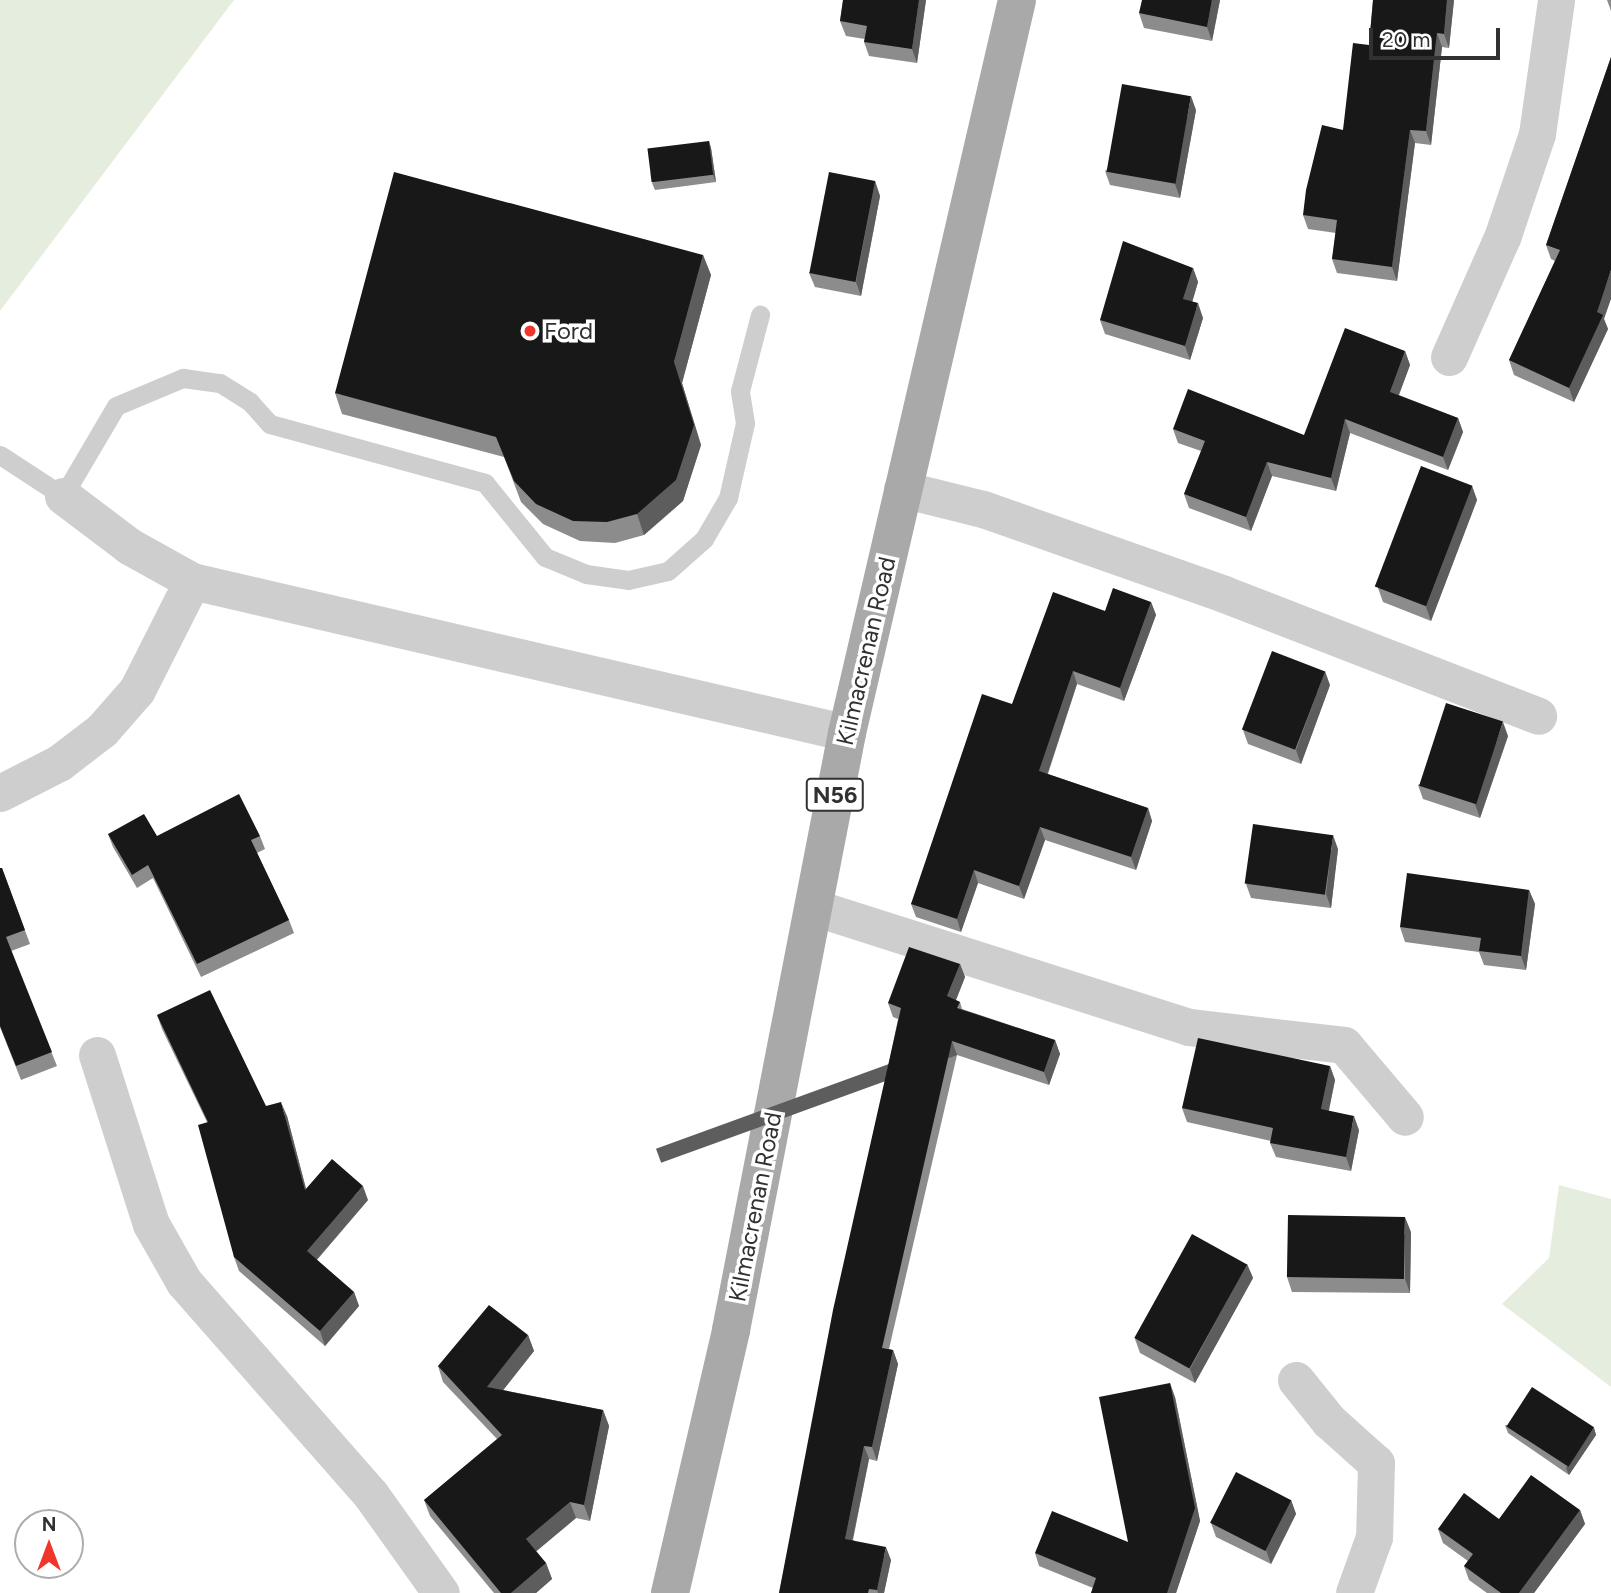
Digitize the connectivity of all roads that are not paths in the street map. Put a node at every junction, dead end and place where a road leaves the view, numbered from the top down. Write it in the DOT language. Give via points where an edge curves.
graph roads {
  1 [pos="1017,0"];
  2 [pos="1556,0"];
  3 [pos="760,315"];
  4 [pos="1449,357"];
  5 [pos="0,456"];
  6 [pos="902,489"];
  7 [pos="62,496"];
  8 [pos="192,581"];
  9 [pos="1538,716"];
  10 [pos="847,733"];
  11 [pos="0,793"];
  12 [pos="813,907"];
  13 [pos="97,1055"];
  14 [pos="1405,1117"];
  15 [pos="1296,1380"];
  16 [pos="441,1593"];
  17 [pos="670,1593"];
  18 [pos="1354,1593"];
  1 -- 6 [label="main road, Kilmacrenan Road / N56"];
  2 -- 4 [label="street" via="1537,134 1503,235"];
  3 -- 7 [label="lane" via="740,391 745,423 728,498 704,539 668,571 628,580 586,574 545,557 485,483 270,424 220,383 183,378 116,406"];
  5 -- 7 [label="lane"];
  6 -- 9 [label="street" via="983,509 1224,594"];
  6 -- 10 [label="main road, Kilmacrenan Road / N56"];
  7 -- 8 [label="street" via="129,546"];
  8 -- 10 [label="street"];
  8 -- 11 [label="street" via="136,690 103,730 59,763"];
  10 -- 12 [label="main road, Kilmacrenan Road / N56"];
  12 -- 14 [label="street" via="1189,1027 1344,1045"];
  12 -- 17 [label="main road, Kilmacrenan Road / N56" via="731,1330"];
  13 -- 16 [label="street" via="151,1224 184,1282 371,1495"];
  15 -- 18 [label="street" via="1329,1421 1376,1463 1374,1537"];
}
